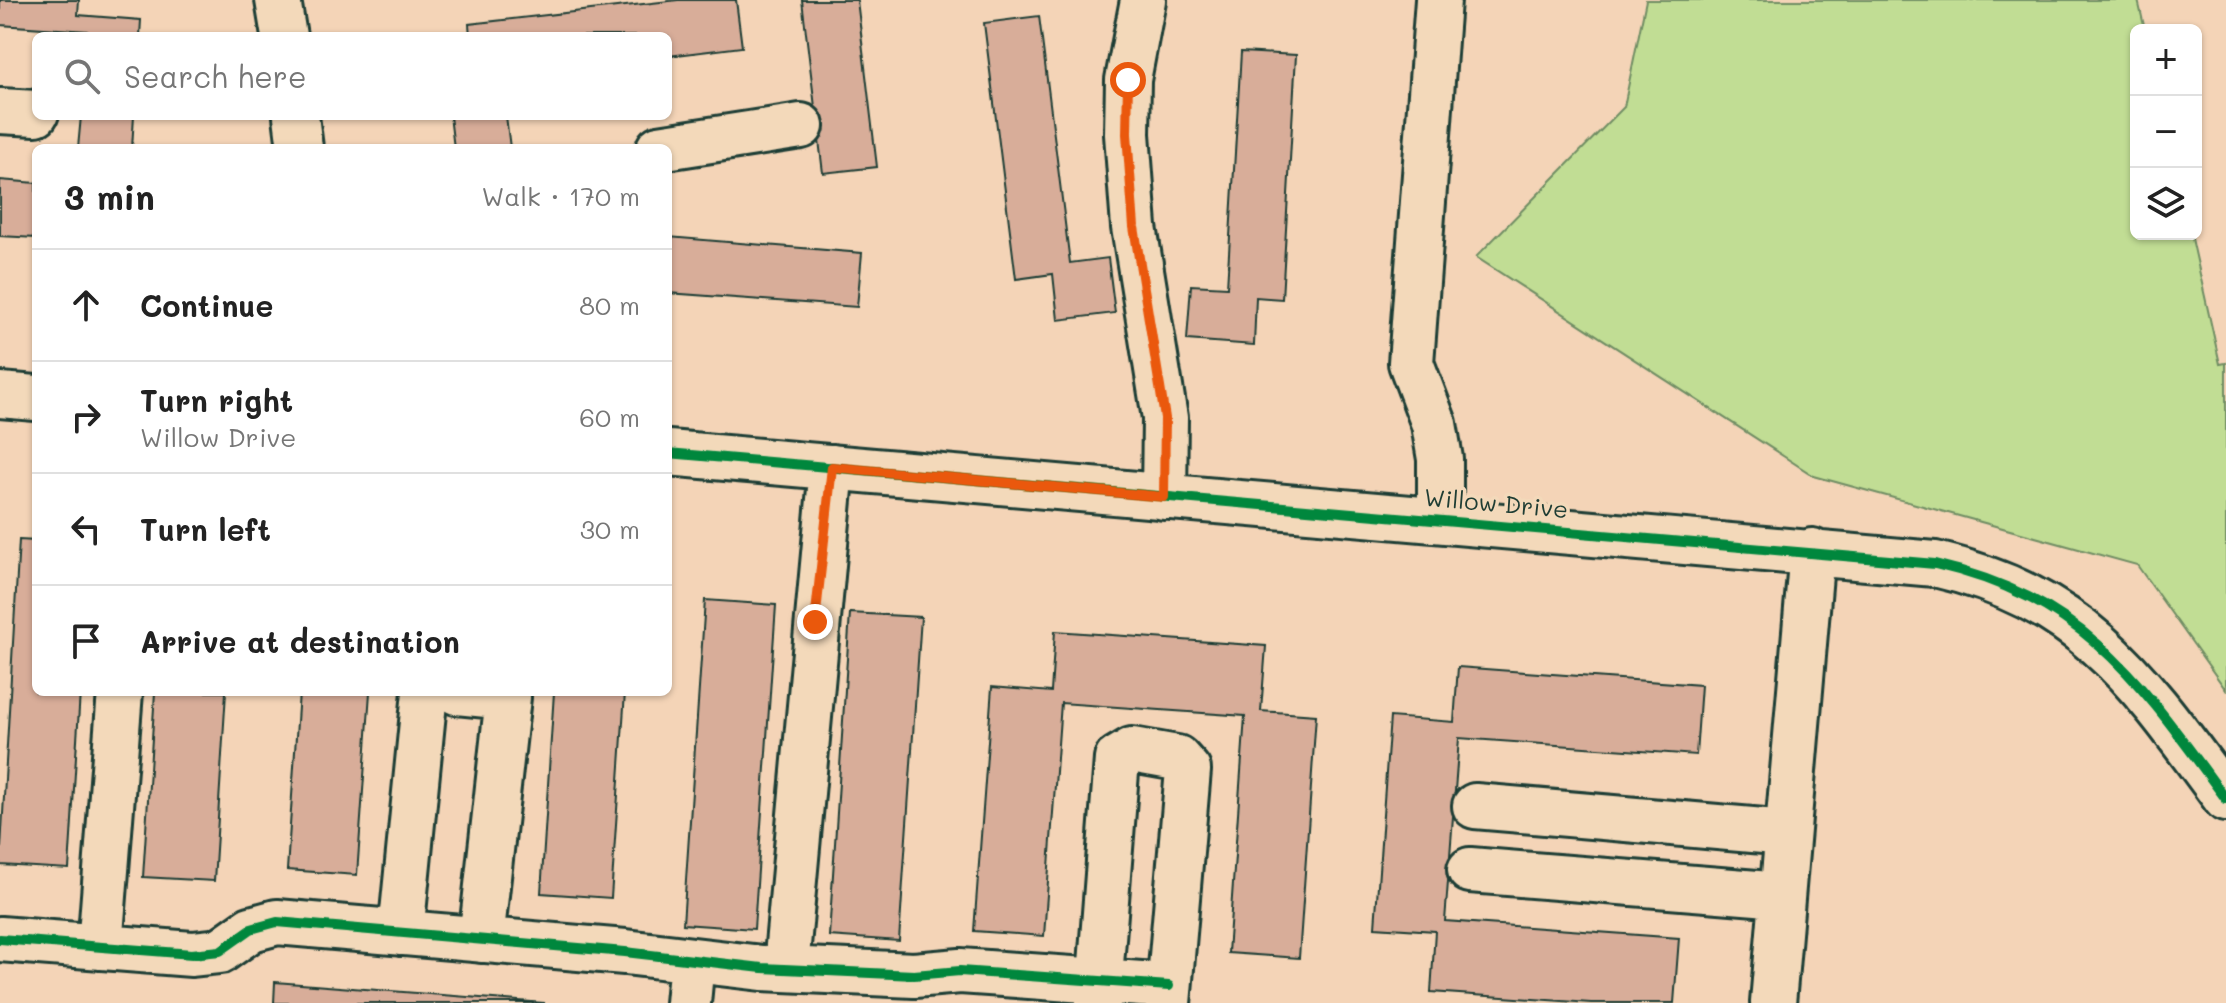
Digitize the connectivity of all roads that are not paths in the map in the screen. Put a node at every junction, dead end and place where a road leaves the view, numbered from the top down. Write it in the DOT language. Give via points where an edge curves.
graph roads {
  1 [pos="278,0"];
  2 [pos="1143,0"];
  3 [pos="1438,0"];
  4 [pos="283,32"];
  5 [pos="0,111"];
  6 [pos="32,113"];
  7 [pos="296,120"];
  8 [pos="801,126"];
  9 [pos="300,144"];
  10 [pos="672,146"];
  11 [pos="0,395"];
  12 [pos="32,398"];
  13 [pos="672,453"];
  14 [pos="832,467"];
  15 [pos="1164,497"];
  16 [pos="1440,520"];
  17 [pos="1812,551"];
  18 [pos="120,696"];
  19 [pos="425,696"];
  20 [pos="498,696"];
  21 [pos="2226,799"];
  22 [pos="1475,806"];
  23 [pos="1787,833"];
  24 [pos="1470,870"];
  25 [pos="1782,895"];
  26 [pos="401,933"];
  27 [pos="0,939"];
  28 [pos="481,940"];
  29 [pos="100,947"];
  30 [pos="769,980"];
  31 [pos="690,982"];
  32 [pos="1099,993"];
  33 [pos="1168,995"];
  34 [pos="1773,1003"];
  1 -- 4 [label="street"];
  2 -- 15 [label="street" via="1128,80 1127,134 1134,227 1165,418"];
  3 -- 16 [label="street" via="1411,363 1434,424"];
  5 -- 6 [label="street"];
  7 -- 9 [label="street"];
  8 -- 10 [label="street"];
  11 -- 12 [label="street"];
  13 -- 14 [label="street, Willow Drive"];
  14 -- 15 [label="street, Willow Drive"];
  14 -- 30 [label="street"];
  15 -- 16 [label="street, Willow Drive"];
  16 -- 17 [label="street, Willow Drive"];
  17 -- 21 [label="street, Willow Drive" via="1965,571 2061,614 2140,682"];
  17 -- 23 [label="street"];
  18 -- 29 [label="street"];
  19 -- 26 [label="street"];
  20 -- 28 [label="street" via="508,697"];
  22 -- 23 [label="street"];
  23 -- 25 [label="street"];
  24 -- 25 [label="street"];
  25 -- 34 [label="street"];
  26 -- 28 [label="street"];
  26 -- 29 [label="street" via="277,922 251,929 220,951"];
  27 -- 29 [label="street"];
  28 -- 31 [label="street"];
  30 -- 31 [label="street"];
  30 -- 32 [label="street" via="960,971"];
  32 -- 33 [label="street"];
  32 -- 33 [label="street" via="1117,759 1132,750 1177,758 1188,770"];
}
